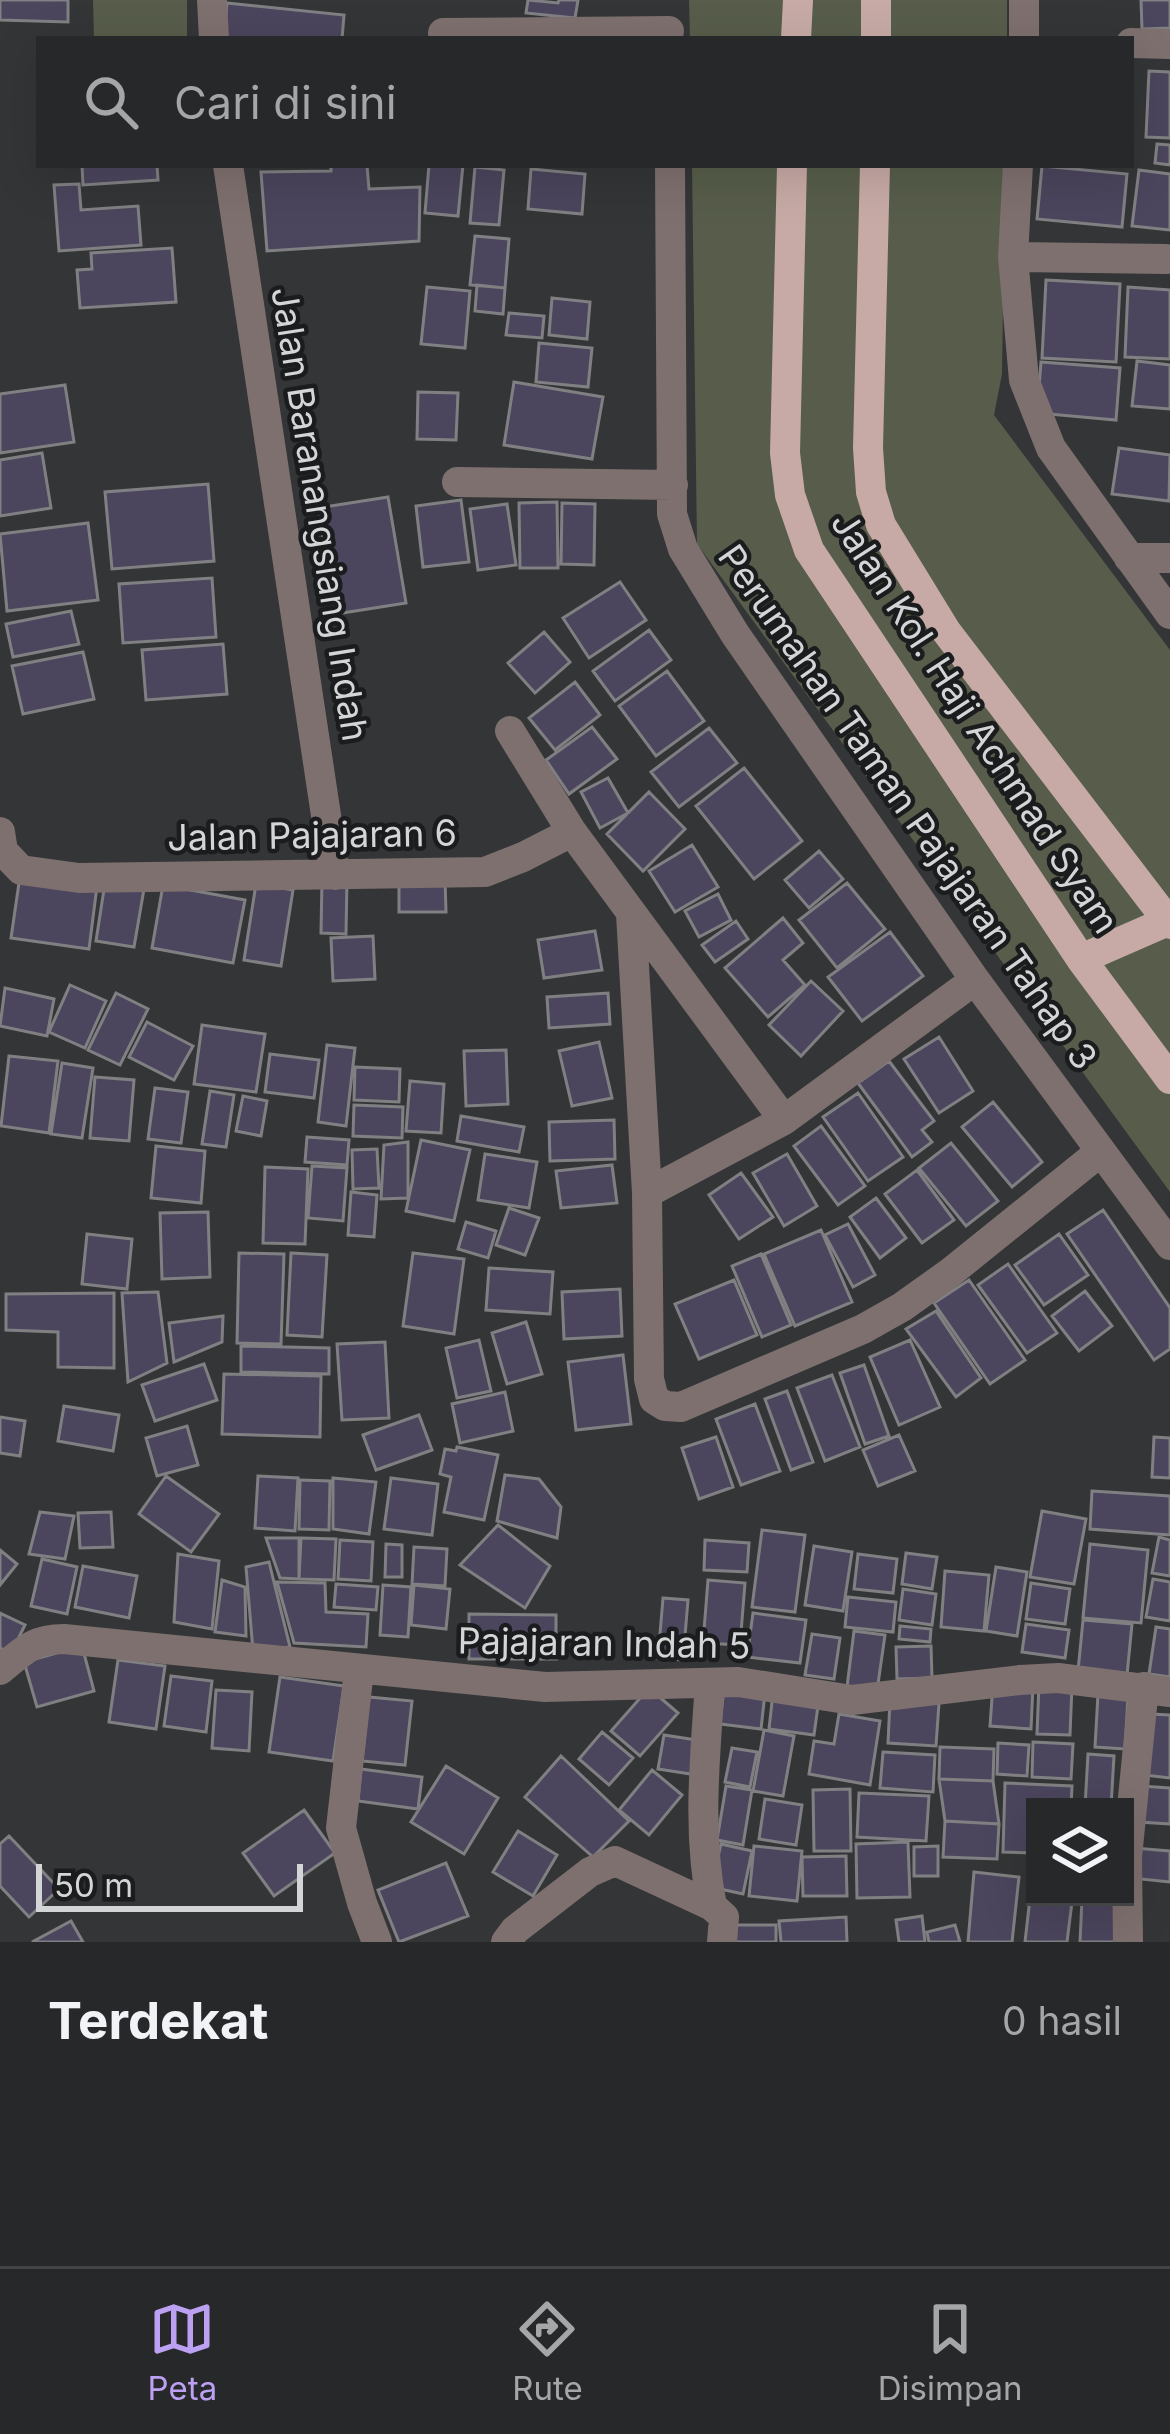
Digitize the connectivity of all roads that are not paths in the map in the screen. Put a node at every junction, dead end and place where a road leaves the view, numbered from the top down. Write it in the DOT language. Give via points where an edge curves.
graph roads {
  1 [pos="212,0"];
  2 [pos="798,0"];
  3 [pos="876,0"];
  4 [pos="1024,0"];
  5 [pos="669,23"];
  6 [pos="443,33"];
  7 [pos="214,36"];
  8 [pos="796,36"];
  9 [pos="876,36"];
  10 [pos="1024,36"];
  11 [pos="1134,43"];
  12 [pos="1170,44"];
  13 [pos="228,168"];
  14 [pos="670,168"];
  15 [pos="792,168"];
  16 [pos="874,168"];
  17 [pos="1018,168"];
  18 [pos="1013,257"];
  19 [pos="1166,259"];
  20 [pos="458,482"];
  21 [pos="673,485"];
  22 [pos="1170,558"];
  23 [pos="1129,559"];
  24 [pos="1170,614"];
  25 [pos="510,731"];
  26 [pos="0,832"];
  27 [pos="572,832"];
  28 [pos="335,874"];
  29 [pos="631,914"];
  30 [pos="1169,923"];
  31 [pos="1081,958"];
  32 [pos="976,980"];
  33 [pos="1170,1078"];
  34 [pos="784,1120"];
  35 [pos="1100,1152"];
  36 [pos="647,1193"];
  37 [pos="1170,1245"];
  38 [pos="0,1670"];
  39 [pos="358,1670"];
  40 [pos="710,1683"];
  41 [pos="1157,1689"];
  42 [pos="712,1906"];
  43 [pos="377,1942"];
  44 [pos="506,1942"];
  45 [pos="722,1942"];
  46 [pos="1128,1942"];
  1 -- 7 [label="street"];
  2 -- 8 [label="main road"];
  3 -- 9 [label="main road"];
  4 -- 10 [label="street"];
  5 -- 6 [label="street"];
  11 -- 12 [label="street"];
  13 -- 28 [label="street, Jalan Baranangsiang Indah"];
  14 -- 21 [label="street, Perumahan Taman Pajajaran Tahap 3"];
  15 -- 31 [label="main road, Jalan Kol. Haji Achmad Syam" via="785,453 809,550"];
  16 -- 30 [label="main road" via="868,448 881,525 946,632"];
  17 -- 18 [label="street"];
  18 -- 19 [label="street"];
  18 -- 23 [label="street" via="1024,380 1037,416"];
  20 -- 21 [label="street"];
  21 -- 32 [label="street, Perumahan Taman Pajajaran Tahap 3" via="683,549 735,634"];
  22 -- 23 [label="street"];
  23 -- 24 [label="street"];
  25 -- 27 [label="street"];
  26 -- 28 [label="street, Jalan Pajajaran 6" via="3,851 21,870 52,876"];
  27 -- 28 [label="street, Jalan Pajajaran 6" via="485,872"];
  27 -- 29 [label="street"];
  29 -- 34 [label="street"];
  29 -- 36 [label="street"];
  30 -- 31 [label="main road"];
  31 -- 33 [label="main road, Jalan Kol. Haji Achmad Syam"];
  32 -- 34 [label="street"];
  32 -- 35 [label="street, Perumahan Taman Pajajaran Tahap 3"];
  34 -- 36 [label="street"];
  35 -- 36 [label="street" via="902,1307 681,1407 665,1406 651,1390"];
  35 -- 37 [label="street, Perumahan Taman Pajajaran Tahap 3"];
  38 -- 39 [label="street, Pajajaran Indah 5" via="34,1643 64,1639"];
  39 -- 40 [label="street, Pajajaran Indah 5" via="545,1687"];
  39 -- 43 [label="street" via="341,1828"];
  40 -- 41 [label="street, Pajajaran Indah 5" via="852,1700 1058,1678"];
  40 -- 42 [label="street" via="703,1794"];
  41 -- 46 [label="street, Pajajaran Indah 5" via="1127,1857"];
  42 -- 44 [label="street" via="615,1861 590,1872"];
  42 -- 45 [label="street" via="724,1917"];
}
